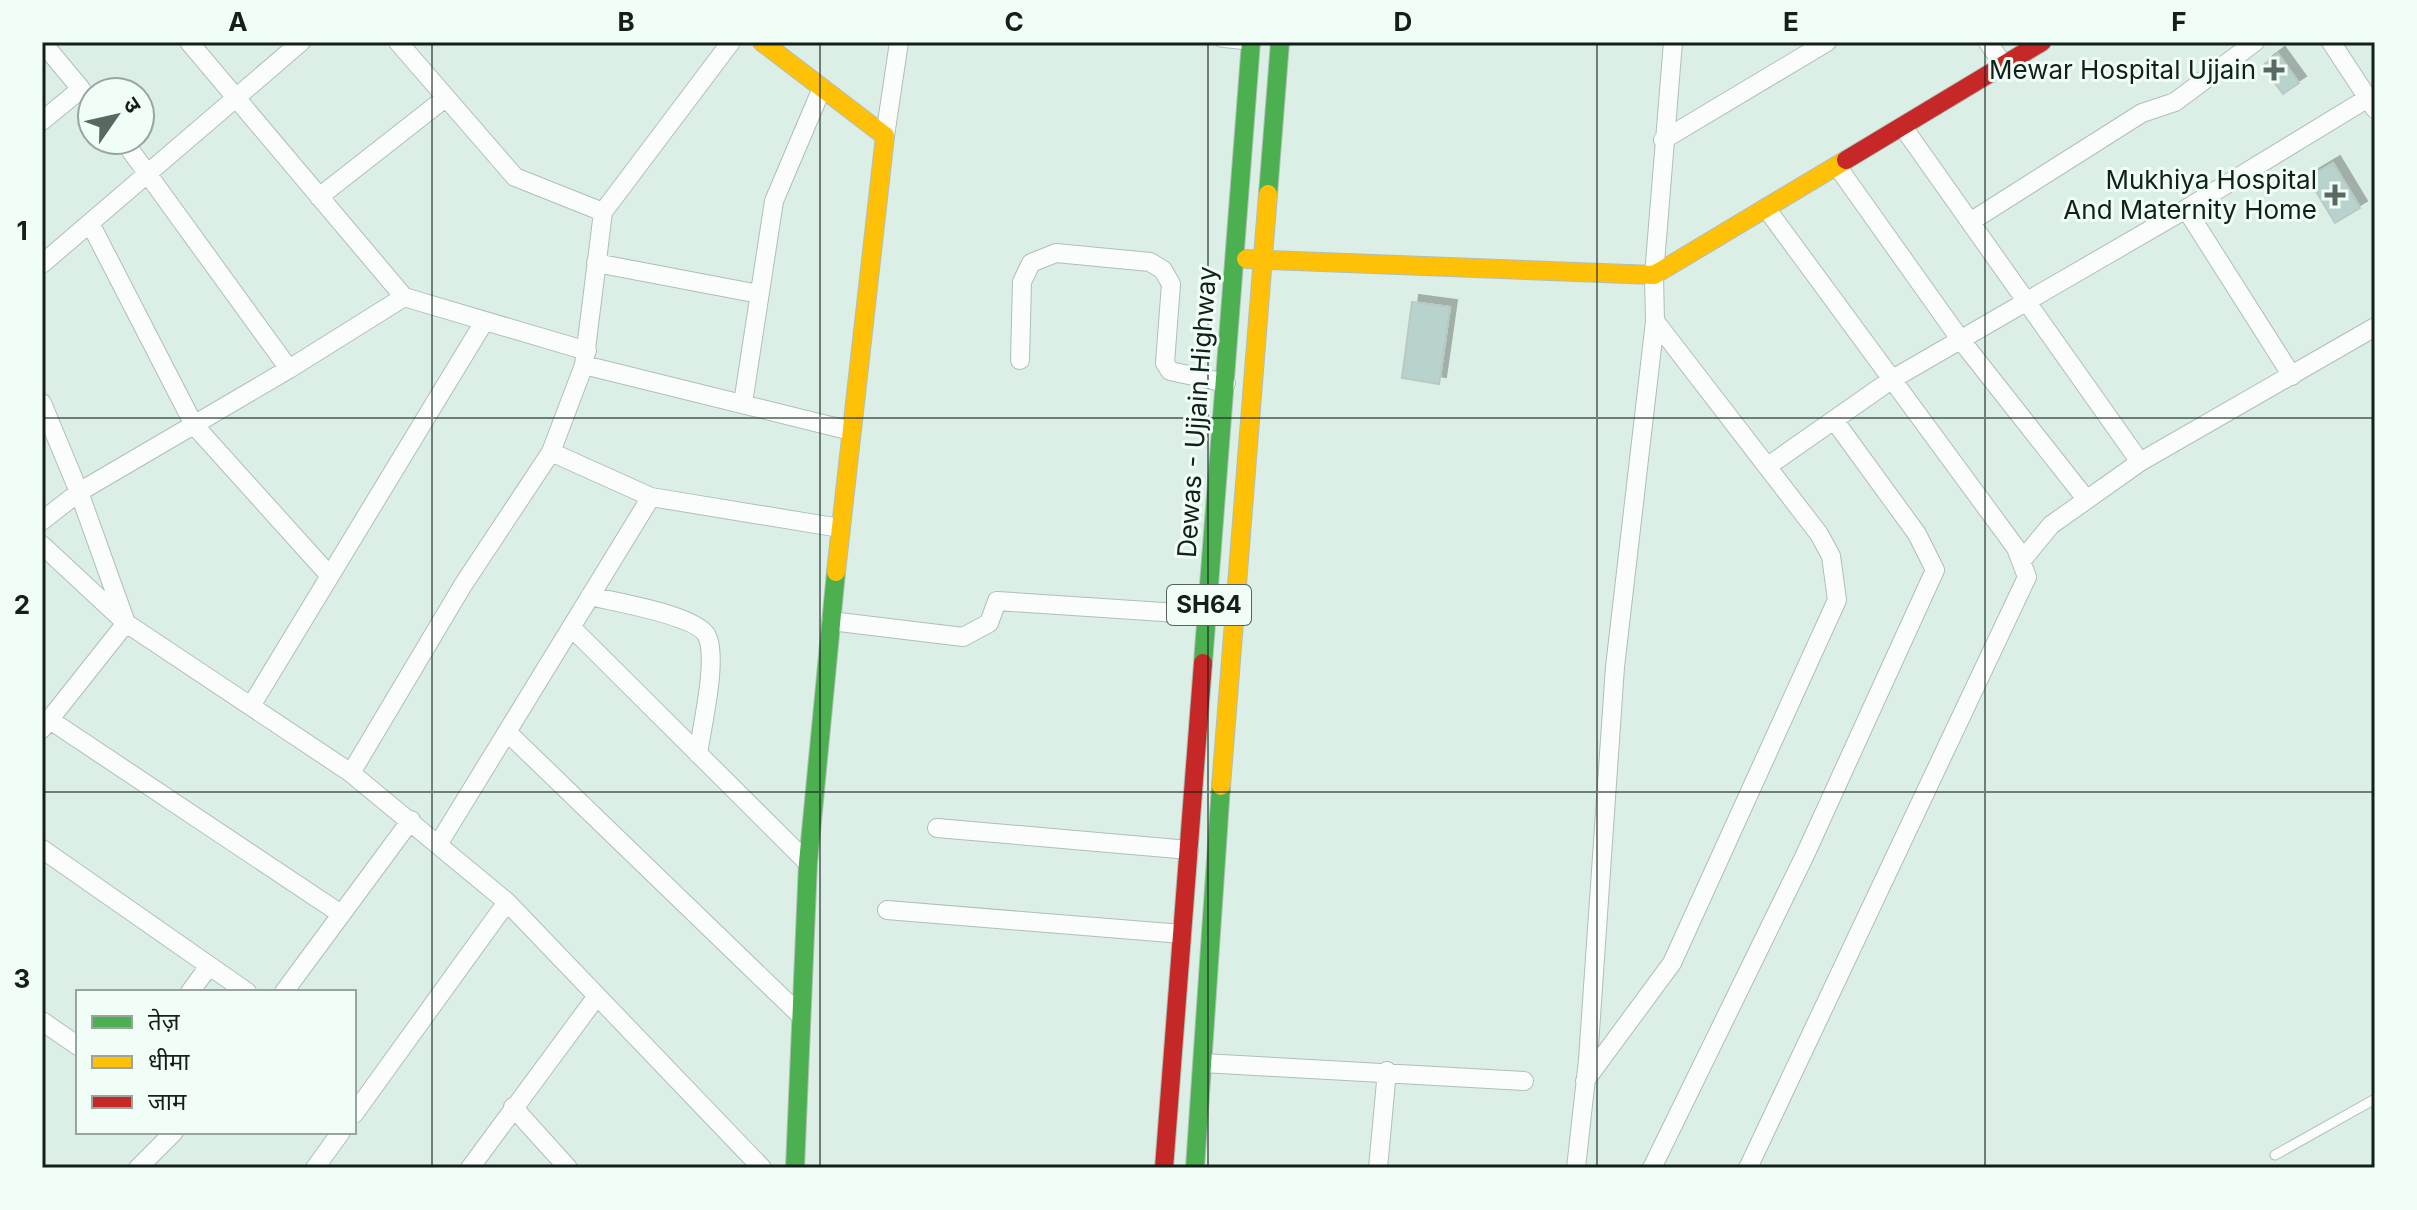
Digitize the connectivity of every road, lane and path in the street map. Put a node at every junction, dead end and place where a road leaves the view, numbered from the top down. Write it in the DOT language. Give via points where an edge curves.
graph roads {
  1 [pos="42,42"];
  2 [pos="189,42"];
  3 [pos="301,42"];
  4 [pos="398,42"];
  5 [pos="731,42"];
  6 [pos="899,42"];
  7 [pos="1220,42"];
  8 [pos="1280,42"];
  9 [pos="1673,42"];
  10 [pos="1827,42"];
  11 [pos="1988,42"];
  12 [pos="2042,42"];
  13 [pos="2255,42"];
  14 [pos="2331,42"];
  15 [pos="765,43"];
  16 [pos="1251,44"];
  17 [pos="2004,66"];
  18 [pos="76,82"];
  19 [pos="822,88"];
  20 [pos="235,98"];
  21 [pos="444,99"];
  22 [pos="76,101"];
  23 [pos="2372,104"];
  24 [pos="42,121"];
  25 [pos="1903,127"];
  26 [pos="885,136"];
  27 [pos="1663,140"];
  28 [pos="136,156"];
  29 [pos="1837,166"];
  30 [pos="149,171"];
  31 [pos="319,197"];
  32 [pos="1766,208"];
  33 [pos="2186,209"];
  34 [pos="603,212"];
  35 [pos="1970,222"];
  36 [pos="90,223"];
  37 [pos="1234,259"];
  38 [pos="1263,259"];
  39 [pos="596,263"];
  40 [pos="42,264"];
  41 [pos="1654,275"];
  42 [pos="759,294"];
  43 [pos="404,297"];
  44 [pos="2025,301"];
  45 [pos="1655,321"];
  46 [pos="484,322"];
  47 [pos="2375,327"];
  48 [pos="1960,339"];
  49 [pos="586,358"];
  50 [pos="1020,360"];
  51 [pos="289,369"];
  52 [pos="2292,376"];
  53 [pos="1891,380"];
  54 [pos="1226,383"];
  55 [pos="42,403"];
  56 [pos="743,403"];
  57 [pos="1834,420"];
  58 [pos="194,425"];
  59 [pos="851,431"];
  60 [pos="551,452"];
  61 [pos="2140,462"];
  62 [pos="1768,466"];
  63 [pos="79,492"];
  64 [pos="651,497"];
  65 [pos="2086,499"];
  66 [pos="42,521"];
  67 [pos="840,528"];
  68 [pos="42,545"];
  69 [pos="2023,559"];
  70 [pos="330,576"];
  71 [pos="590,596"];
  72 [pos="1208,615"];
  73 [pos="831,621"];
  74 [pos="126,623"];
  75 [pos="571,627"];
  76 [pos="251,706"];
  77 [pos="46,724"];
  78 [pos="507,732"];
  79 [pos="698,754"];
  80 [pos="351,773"];
  81 [pos="411,820"];
  82 [pos="937,828"];
  83 [pos="439,843"];
  84 [pos="42,849"];
  85 [pos="1189,850"];
  86 [pos="808,863"];
  87 [pos="507,902"];
  88 [pos="887,910"];
  89 [pos="341,914"];
  90 [pos="1182,934"];
  91 [pos="209,966"];
  92 [pos="191,990"];
  93 [pos="244,990"];
  94 [pos="285,990"];
  95 [pos="597,996"];
  96 [pos="800,1015"];
  97 [pos="42,1021"];
  98 [pos="76,1045"];
  99 [pos="1203,1063"];
  100 [pos="1387,1071"];
  101 [pos="1524,1081"];
  102 [pos="1585,1081"];
  103 [pos="2375,1099"];
  104 [pos="513,1107"];
  105 [pos="356,1111"];
  106 [pos="172,1134"];
  107 [pos="340,1134"];
  108 [pos="2275,1155"];
  109 [pos="138,1168"];
  110 [pos="315,1168"];
  111 [pos="470,1168"];
  112 [pos="568,1168"];
  113 [pos="762,1168"];
  114 [pos="795,1168"];
  115 [pos="1164,1168"];
  116 [pos="1195,1168"];
  117 [pos="1378,1168"];
  118 [pos="1576,1168"];
  119 [pos="1652,1168"];
  120 [pos="1748,1168"];
  1 -- 18 [label="street"];
  2 -- 20 [label="street"];
  3 -- 20 [label="street"];
  4 -- 21 [label="street"];
  5 -- 34 [label="street"];
  6 -- 26 [label="street"];
  7 -- 16 [label="lane"];
  8 -- 38 [label="main road, Dewas - Ujjain Highway / SH64"];
  9 -- 27 [label="street"];
  10 -- 27 [label="street"];
  11 -- 17 [label="street"];
  12 -- 17 [label="main road"];
  13 -- 35 [label="street" via="2175,102 2142,113"];
  14 -- 23 [label="street"];
  15 -- 19 [label="main road"];
  16 -- 37 [label="main road, Dewas - Ujjain Highway / SH64"];
  17 -- 25 [label="main road"];
  19 -- 26 [label="main road"];
  19 -- 42 [label="street" via="774,201"];
  20 -- 30 [label="street"];
  20 -- 31 [label="street"];
  21 -- 31 [label="street"];
  21 -- 34 [label="street" via="515,177"];
  22 -- 24 [label="street"];
  23 -- 33 [label="street"];
  25 -- 29 [label="main road"];
  25 -- 35 [label="street"];
  26 -- 59 [label="main road"];
  27 -- 41 [label="street"];
  28 -- 30 [label="street"];
  29 -- 32 [label="main road"];
  29 -- 48 [label="street"];
  30 -- 36 [label="street"];
  30 -- 51 [label="street"];
  31 -- 43 [label="street"];
  32 -- 41 [label="main road"];
  32 -- 53 [label="street"];
  33 -- 44 [label="street"];
  33 -- 52 [label="street"];
  34 -- 39 [label="street"];
  35 -- 44 [label="street"];
  36 -- 40 [label="street"];
  36 -- 58 [label="street"];
  37 -- 38 [label="main road"];
  37 -- 54 [label="main road, Dewas - Ujjain Highway / SH64"];
  38 -- 41 [label="main road"];
  38 -- 99 [label="main road, Dewas - Ujjain Highway / SH64"];
  39 -- 42 [label="street"];
  39 -- 49 [label="street"];
  41 -- 45 [label="street"];
  42 -- 56 [label="street"];
  43 -- 46 [label="street"];
  43 -- 51 [label="street"];
  44 -- 48 [label="street"];
  44 -- 61 [label="street"];
  45 -- 62 [label="street"];
  45 -- 102 [label="street" via="1615,667"];
  46 -- 49 [label="street"];
  46 -- 70 [label="street"];
  47 -- 52 [label="street"];
  48 -- 53 [label="street"];
  48 -- 65 [label="street"];
  49 -- 56 [label="street"];
  49 -- 60 [label="street"];
  50 -- 54 [label="street" via="1022,282 1031,263 1056,253 1150,262 1171,284 1165,363 1170,371"];
  51 -- 58 [label="street"];
  52 -- 61 [label="street"];
  53 -- 57 [label="street"];
  53 -- 69 [label="street"];
  54 -- 72 [label="main road, Dewas - Ujjain Highway / SH64"];
  55 -- 63 [label="street"];
  56 -- 59 [label="street"];
  57 -- 62 [label="street"];
  57 -- 119 [label="street" via="1917,534 1935,570 1805,855"];
  58 -- 63 [label="street"];
  58 -- 70 [label="street"];
  59 -- 67 [label="main road"];
  60 -- 64 [label="street"];
  60 -- 80 [label="street" via="463,585"];
  61 -- 65 [label="street"];
  62 -- 102 [label="street" via="1831,556 1837,600 1672,963"];
  63 -- 66 [label="street"];
  63 -- 74 [label="street"];
  64 -- 67 [label="street"];
  64 -- 71 [label="street"];
  65 -- 69 [label="street" via="2051,525"];
  67 -- 73 [label="main road"];
  68 -- 74 [label="street"];
  69 -- 120 [label="street" via="2025,585"];
  70 -- 76 [label="street"];
  71 -- 75 [label="street"];
  71 -- 79 [label="street" via="692,622 707,633 711,652"];
  72 -- 73 [label="street" via="997,601 989,623 963,637"];
  72 -- 85 [label="main road, Dewas - Ujjain Highway / SH64"];
  73 -- 86 [label="main road"];
  74 -- 76 [label="street"];
  74 -- 77 [label="street"];
  75 -- 78 [label="street"];
  75 -- 79 [label="street"];
  76 -- 80 [label="street"];
  77 -- 89 [label="street"];
  78 -- 83 [label="street"];
  78 -- 96 [label="street"];
  79 -- 86 [label="street"];
  80 -- 81 [label="street"];
  81 -- 83 [label="street"];
  81 -- 89 [label="street"];
  82 -- 85 [label="street"];
  83 -- 87 [label="street"];
  84 -- 91 [label="street"];
  85 -- 90 [label="main road, Dewas - Ujjain Highway / SH64"];
  86 -- 96 [label="main road"];
  87 -- 95 [label="street"];
  87 -- 105 [label="street"];
  88 -- 90 [label="street"];
  89 -- 94 [label="street"];
  90 -- 115 [label="main road, Dewas - Ujjain Highway / SH64"];
  91 -- 92 [label="street"];
  91 -- 93 [label="street"];
  95 -- 104 [label="street"];
  95 -- 113 [label="street"];
  96 -- 114 [label="main road"];
  97 -- 98 [label="street"];
  99 -- 100 [label="street"];
  99 -- 116 [label="main road, Dewas - Ujjain Highway / SH64"];
  100 -- 101 [label="street"];
  100 -- 117 [label="street"];
  102 -- 118 [label="street"];
  103 -- 108 [label="lane"];
  104 -- 111 [label="street"];
  104 -- 112 [label="street"];
  106 -- 109 [label="street"];
  107 -- 110 [label="street"];
}
